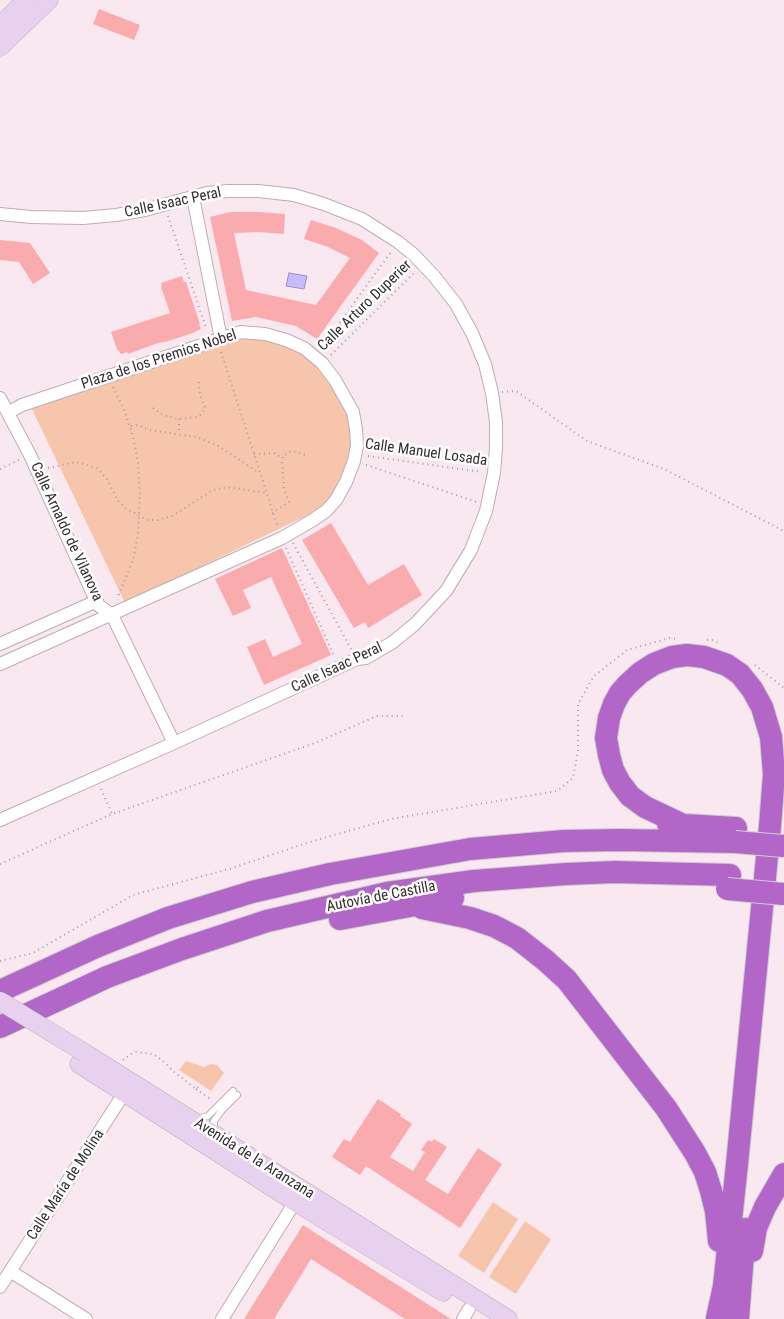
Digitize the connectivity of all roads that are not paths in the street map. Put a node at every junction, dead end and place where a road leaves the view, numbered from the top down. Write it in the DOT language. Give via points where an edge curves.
graph roads {
  1 [pos="26,0"];
  2 [pos="49,0"];
  3 [pos="0,26"];
  4 [pos="0,47"];
  5 [pos="193,197"];
  6 [pos="0,214"];
  7 [pos="216,340"];
  8 [pos="0,398"];
  9 [pos="9,412"];
  10 [pos="97,603"];
  11 [pos="112,615"];
  12 [pos="0,644"];
  13 [pos="0,664"];
  14 [pos="174,744"];
  15 [pos="784,798"];
  16 [pos="0,820"];
  17 [pos="681,824"];
  18 [pos="784,834"];
  19 [pos="737,836"];
  20 [pos="784,846"];
  21 [pos="330,874"];
  22 [pos="784,880"];
  23 [pos="729,882"];
  24 [pos="784,894"];
  25 [pos="416,906"];
  26 [pos="0,991"];
  27 [pos="0,1001"];
  28 [pos="0,1014"];
  29 [pos="0,1027"];
  30 [pos="0,1038"];
  31 [pos="82,1059"];
  32 [pos="128,1087"];
  33 [pos="193,1121"];
  34 [pos="214,1134"];
  35 [pos="784,1174"];
  36 [pos="295,1202"];
  37 [pos="10,1270"];
  38 [pos="0,1287"];
  39 [pos="466,1314"];
  40 [pos="86,1319"];
  41 [pos="222,1319"];
  42 [pos="486,1319"];
  43 [pos="508,1319"];
  44 [pos="717,1319"];
  45 [pos="739,1319"];
  1 -- 3 [label="street"];
  2 -- 4 [label="street"];
  5 -- 6 [label="street, Calle Isaac Peral" via="116,215 83,218"];
  5 -- 7 [label="street"];
  5 -- 14 [label="street, Calle Isaac Peral" via="258,190 294,196 362,219 398,242 423,264 456,304 472,333 485,364 492,393 496,448 487,505 471,550 446,591 415,624 366,658 356,659"];
  7 -- 9 [label="street, Plaza de los Premios Nobel"];
  7 -- 11 [label="street, Plaza de los Premios Nobel" via="241,332 265,334 304,348 318,360 336,380 353,412 355,458 346,482 331,506 285,536"];
  8 -- 9 [label="street, Calle Arnaldo de Vilanova"];
  9 -- 10 [label="street, Calle Arnaldo de Vilanova"];
  10 -- 11 [label="street, Calle Arnaldo de Vilanova"];
  10 -- 12 [label="street"];
  11 -- 13 [label="street, Plaza de los Premios Nobel"];
  11 -- 14 [label="street, Calle Arnaldo de Vilanova"];
  14 -- 16 [label="street, Calle Isaac Peral"];
  15 -- 45 [label="highway"];
  17 -- 19 [label="highway"];
  17 -- 21 [label="highway" via="583,827 427,846"];
  17 -- 44 [label="highway" via="630,796 613,770 606,738 614,704 628,684 654,664 686,655 727,665 752,688 771,737 774,774 737,1164 724,1286"];
  18 -- 19 [label="highway"];
  19 -- 20 [label="highway, Autovía de Castilla, bridge"];
  19 -- 21 [label="highway, Autovía de Castilla" via="564,841 470,849"];
  21 -- 26 [label="highway, Autovía de Castilla" via="252,892 168,918"];
  22 -- 23 [label="highway, Autovía de Castilla"];
  23 -- 24 [label="highway, bridge"];
  23 -- 25 [label="highway" via="524,891 435,900"];
  23 -- 29 [label="highway, Autovía de Castilla" via="615,872 474,881 387,893 267,921 182,949 107,977"];
  25 -- 30 [label="highway" via="288,931 179,963 95,995"];
  25 -- 44 [label="highway" via="494,926 517,938 546,960 567,980 666,1108 695,1152 711,1191 720,1257"];
  27 -- 31 [label="street, Avenida de la Aranzana, bridge"];
  28 -- 31 [label="street, Avenida de la Aranzana"];
  31 -- 32 [label="street, Avenida de la Aranzana"];
  31 -- 32 [label="street, Avenida de la Aranzana" via="111,1070"];
  32 -- 33 [label="street, Avenida de la Aranzana"];
  32 -- 36 [label="street, Avenida de la Aranzana"];
  32 -- 37 [label="street, Calle María de Molina"];
  33 -- 34 [label="street, Avenida de la Aranzana"];
  33 -- 34 [label="lane" via="208,1116 235,1093 214,1121"];
  34 -- 43 [label="street, Avenida de la Aranzana"];
  35 -- 45 [label="highway" via="756,1228"];
  36 -- 39 [label="street, Avenida de la Aranzana"];
  36 -- 41 [label="street"];
  37 -- 38 [label="street, Calle María de Molina"];
  37 -- 40 [label="street"];
  39 -- 42 [label="street, Avenida de la Aranzana"];
}
